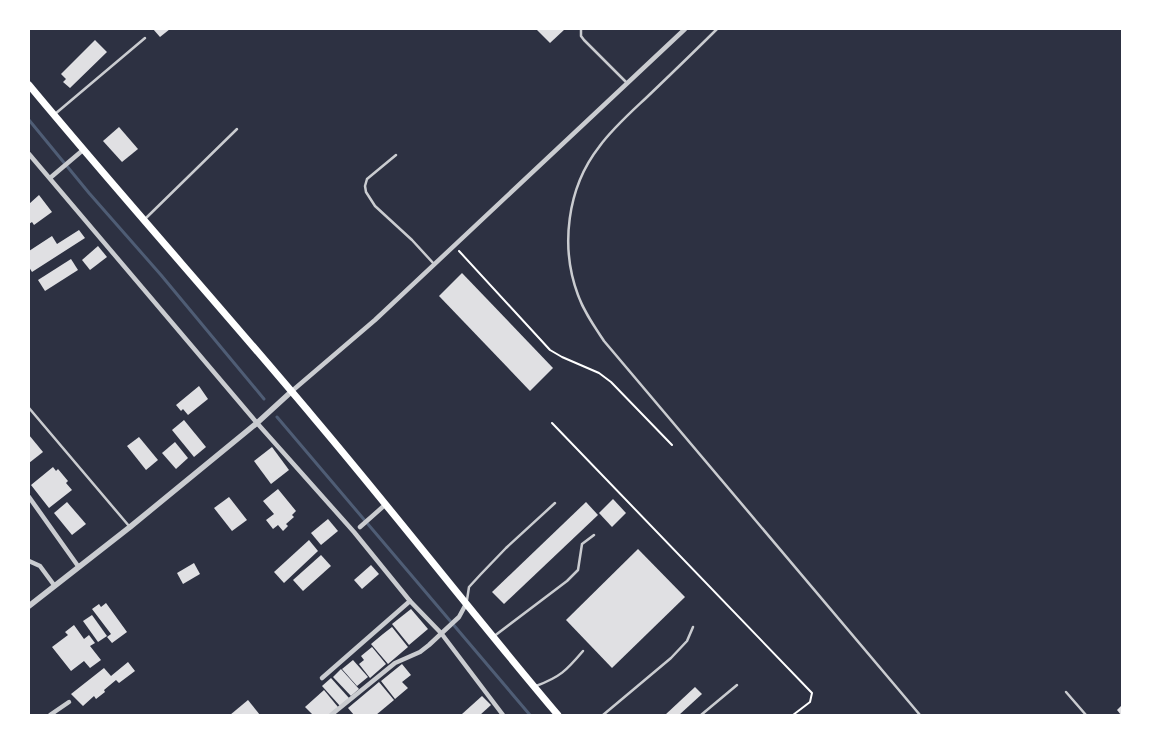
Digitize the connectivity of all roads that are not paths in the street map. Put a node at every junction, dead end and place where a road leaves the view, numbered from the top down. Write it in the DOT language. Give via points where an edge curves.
graph roads {
  1 [pos="582,29"];
  2 [pos="685,29"];
  3 [pos="717,29"];
  4 [pos="145,38"];
  5 [pos="627,83"];
  6 [pos="29,85"];
  7 [pos="54,115"];
  8 [pos="238,129"];
  9 [pos="82,150"];
  10 [pos="29,154"];
  11 [pos="396,155"];
  12 [pos="50,178"];
  13 [pos="144,220"];
  14 [pos="434,264"];
  15 [pos="292,392"];
  16 [pos="29,408"];
  17 [pos="257,422"];
  18 [pos="29,497"];
  19 [pos="555,503"];
  20 [pos="386,504"];
  21 [pos="130,527"];
  22 [pos="360,527"];
  23 [pos="594,535"];
  24 [pos="29,561"];
  25 [pos="78,566"];
  26 [pos="54,585"];
  27 [pos="410,601"];
  28 [pos="466,604"];
  29 [pos="29,606"];
  30 [pos="693,627"];
  31 [pos="440,633"];
  32 [pos="492,638"];
  33 [pos="583,651"];
  34 [pos="322,678"];
  35 [pos="737,685"];
  36 [pos="535,686"];
  37 [pos="1066,692"];
  38 [pos="69,702"];
  39 [pos="50,715"];
  40 [pos="331,715"];
  41 [pos="502,715"];
  42 [pos="558,715"];
  43 [pos="604,715"];
  44 [pos="701,715"];
  45 [pos="920,715"];
  46 [pos="1086,715"];
  1 -- 5 [label="lane" via="584,40"];
  2 -- 5 [label="street"];
  3 -- 45 [label="lane" via="617,126 598,147 582,174 568,235 570,264 578,295 588,318 604,341"];
  4 -- 7 [label="lane"];
  5 -- 14 [label="street"];
  6 -- 7 [label="main road"];
  7 -- 9 [label="main road"];
  8 -- 13 [label="lane"];
  9 -- 12 [label="street"];
  9 -- 13 [label="main road"];
  10 -- 12 [label="street"];
  11 -- 14 [label="lane" via="367,179 366,192 375,206"];
  12 -- 17 [label="street"];
  13 -- 15 [label="main road"];
  14 -- 15 [label="street"];
  15 -- 17 [label="street"];
  15 -- 20 [label="main road"];
  16 -- 21 [label="lane"];
  17 -- 21 [label="street"];
  17 -- 27 [label="street"];
  18 -- 25 [label="street"];
  19 -- 28 [label="lane" via="469,587"];
  20 -- 22 [label="street"];
  20 -- 28 [label="main road"];
  21 -- 25 [label="street"];
  23 -- 32 [label="lane" via="582,544 578,570"];
  24 -- 26 [label="street" via="40,566"];
  25 -- 26 [label="street"];
  26 -- 29 [label="street"];
  27 -- 31 [label="street"];
  27 -- 34 [label="street"];
  28 -- 31 [label="street" via="459,617"];
  28 -- 32 [label="main road"];
  30 -- 43 [label="lane" via="687,641 671,658"];
  31 -- 40 [label="street" via="420,652 395,663"];
  31 -- 41 [label="street"];
  32 -- 36 [label="main road"];
  33 -- 36 [label="lane" via="555,678"];
  35 -- 44 [label="lane"];
  36 -- 42 [label="main road"];
  37 -- 46 [label="lane"];
  38 -- 39 [label="street"];
}
